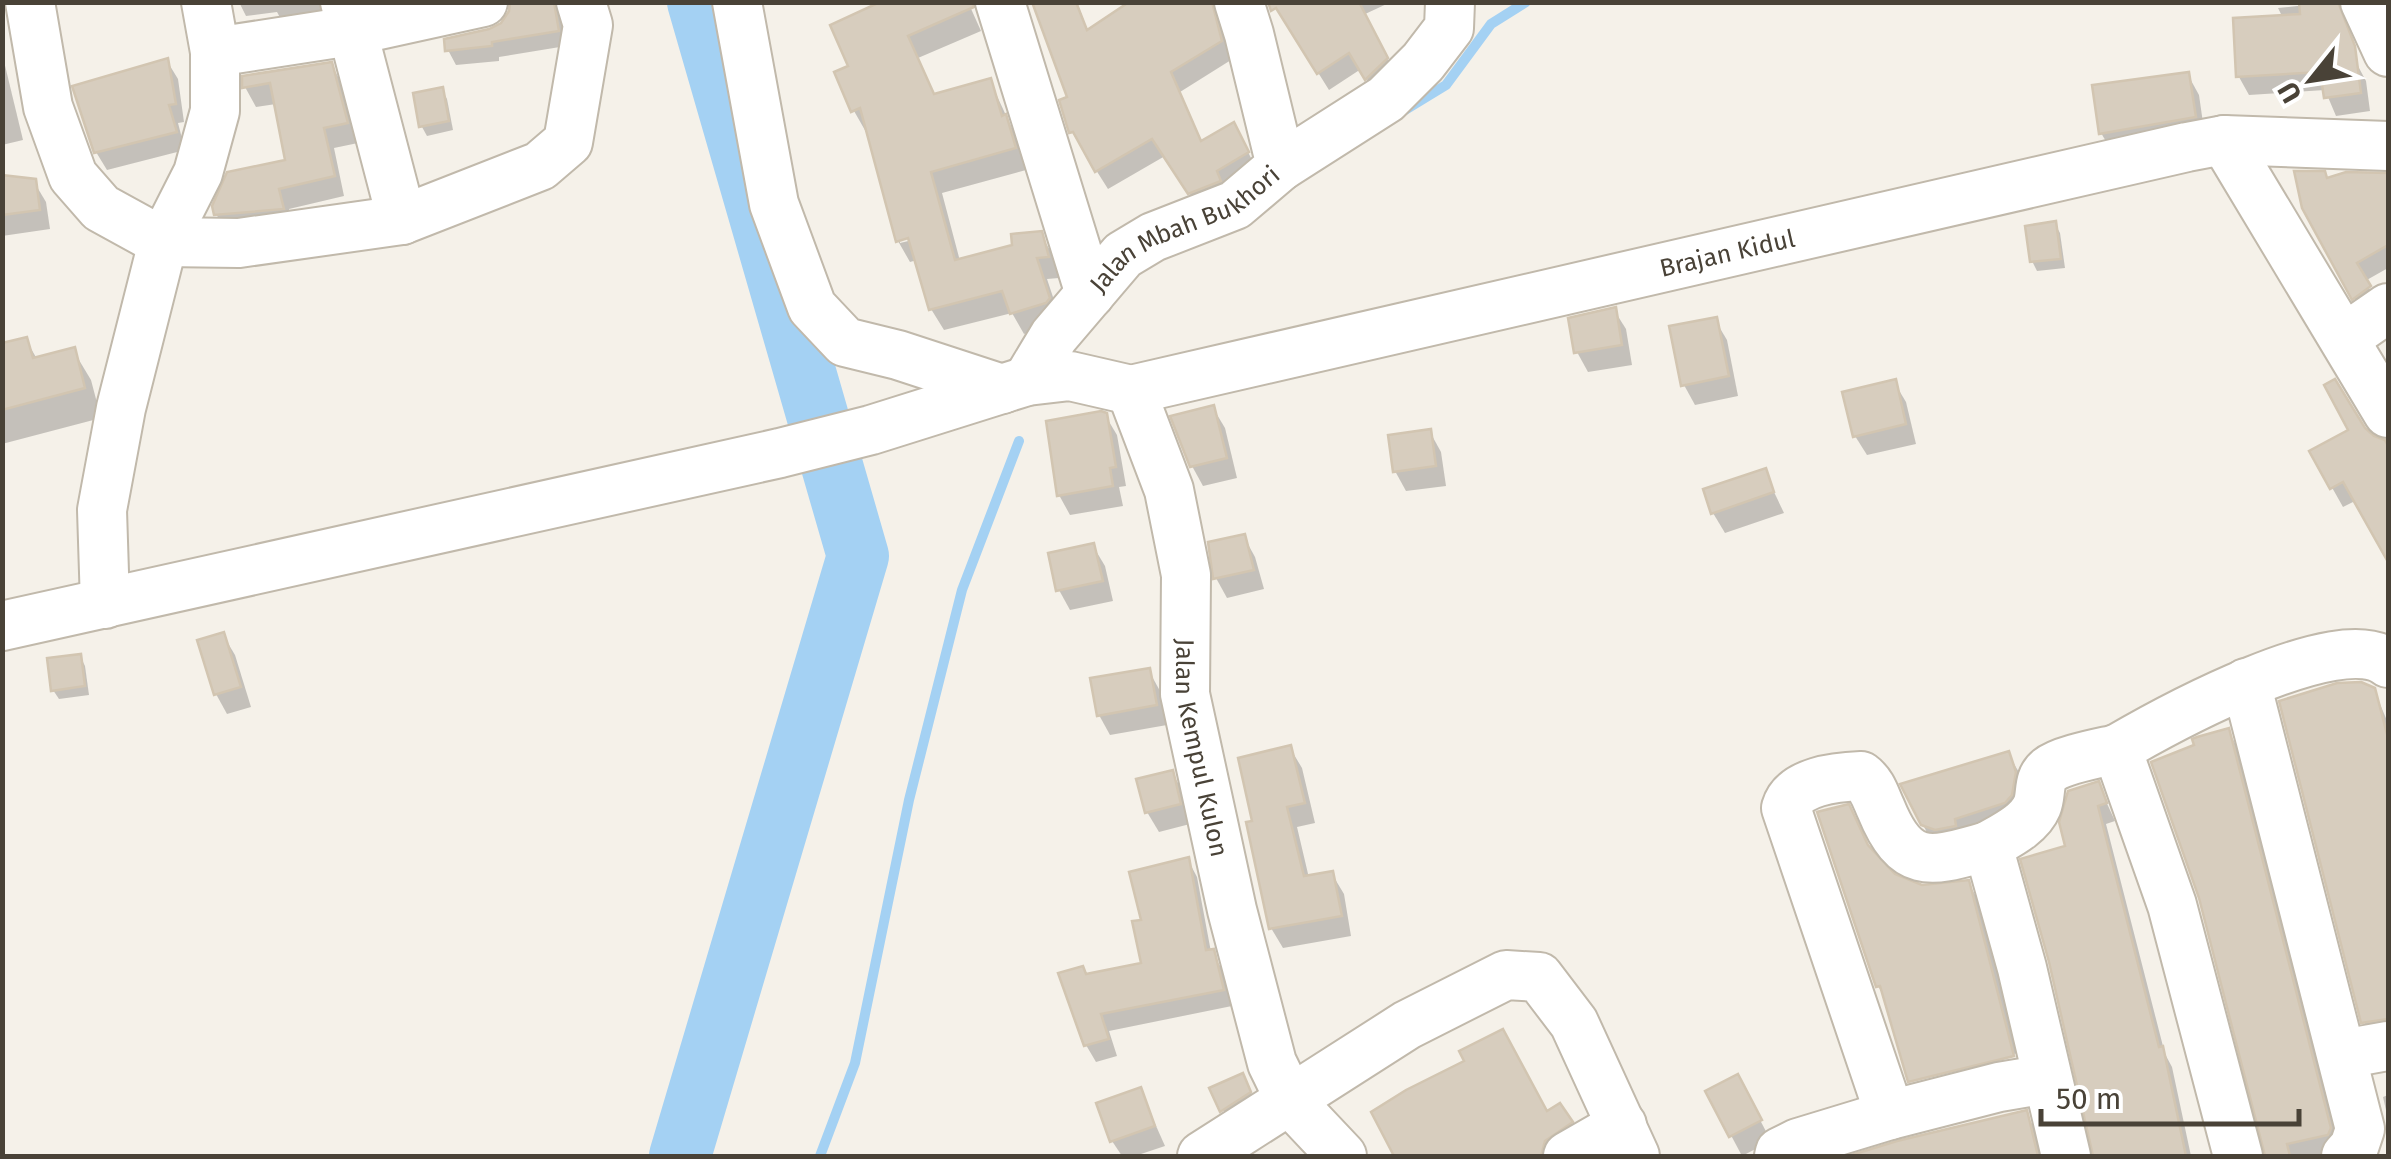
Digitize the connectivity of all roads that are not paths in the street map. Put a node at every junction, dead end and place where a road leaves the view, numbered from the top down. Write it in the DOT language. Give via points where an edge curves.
graph roads {
  1 [pos="30,2"];
  2 [pos="206,2"];
  3 [pos="483,2"];
  4 [pos="581,2"];
  5 [pos="737,2"];
  6 [pos="1000,2"];
  7 [pos="1239,2"];
  8 [pos="1450,2"];
  9 [pos="2365,2"];
  10 [pos="348,17"];
  11 [pos="215,52"];
  12 [pos="2388,52"];
  13 [pos="2224,140"];
  14 [pos="2388,146"];
  15 [pos="1281,166"];
  16 [pos="402,220"];
  17 [pos="164,242"];
  18 [pos="1090,294"];
  19 [pos="2388,308"];
  20 [pos="2346,337"];
  21 [pos="1033,382"];
  22 [pos="1131,390"];
  23 [pos="2388,413"];
  24 [pos="105,604"];
  25 [pos="2,626"];
  26 [pos="2388,663"];
  27 [pos="2246,682"];
  28 [pos="2117,748"];
  29 [pos="1988,846"];
  30 [pos="2388,1046"];
  31 [pos="2342,1054"];
  32 [pos="2046,1080"];
  33 [pos="1291,1102"];
  34 [pos="1890,1115"];
  35 [pos="1629,1141"];
  36 [pos="1202,1156"];
  37 [pos="1342,1156"];
  38 [pos="1568,1156"];
  39 [pos="1779,1156"];
  40 [pos="2066,1156"];
  41 [pos="2238,1156"];
  42 [pos="2346,1156"];
  1 -- 17 [label="street" via="48,106 73,176 102,208"];
  2 -- 11 [label="street"];
  3 -- 10 [label="street"];
  4 -- 16 [label="street" via="588,25 568,142 540,166"];
  5 -- 21 [label="street, Brajan Kidul" via="774,204 812,307 845,342"];
  6 -- 18 [label="street"];
  7 -- 15 [label="street, Jalan Mbah Bukhori"];
  8 -- 15 [label="street" via="1449,28 1386,99"];
  9 -- 12 [label="street"];
  10 -- 11 [label="street"];
  10 -- 16 [label="street"];
  11 -- 17 [label="street" via="215,111 198,172"];
  13 -- 14 [label="street, Brajan Kidul"];
  13 -- 20 [label="street"];
  13 -- 22 [label="street, Brajan Kidul"];
  15 -- 18 [label="street, Jalan Mbah Bukhori" via="1235,205 1123,255"];
  16 -- 17 [label="street" via="239,243"];
  17 -- 24 [label="street" via="102,510"];
  18 -- 21 [label="street, Jalan Mbah Bukhori" via="1054,336"];
  19 -- 20 [label="street"];
  20 -- 23 [label="street"];
  21 -- 22 [label="street, Brajan Kidul"];
  21 -- 24 [label="street" via="780,453"];
  22 -- 33 [label="street, Jalan Kempul Kulon" via="1168,490 1186,576 1185,694 1232,910 1272,1063"];
  24 -- 25 [label="street"];
  26 -- 27 [label="street" via="2357,651"];
  27 -- 28 [label="street"];
  27 -- 31 [label="street"];
  28 -- 29 [label="street" via="2051,768 2041,780 2034,813"];
  28 -- 41 [label="street" via="2172,905"];
  29 -- 32 [label="street"];
  29 -- 34 [label="street" via="1936,860 1907,852 1861,776 1806,786 1789,799 1786,808"];
  30 -- 31 [label="street"];
  31 -- 42 [label="street" via="2360,1129"];
  32 -- 34 [label="street"];
  32 -- 40 [label="street"];
  33 -- 35 [label="street" via="1408,1025 1506,975 1522,974 1539,977 1574,1023"];
  33 -- 36 [label="street"];
  33 -- 37 [label="street, Jalan Kempul Kulon"];
  34 -- 39 [label="street" via="1798,1143"];
  35 -- 38 [label="street"];
}
